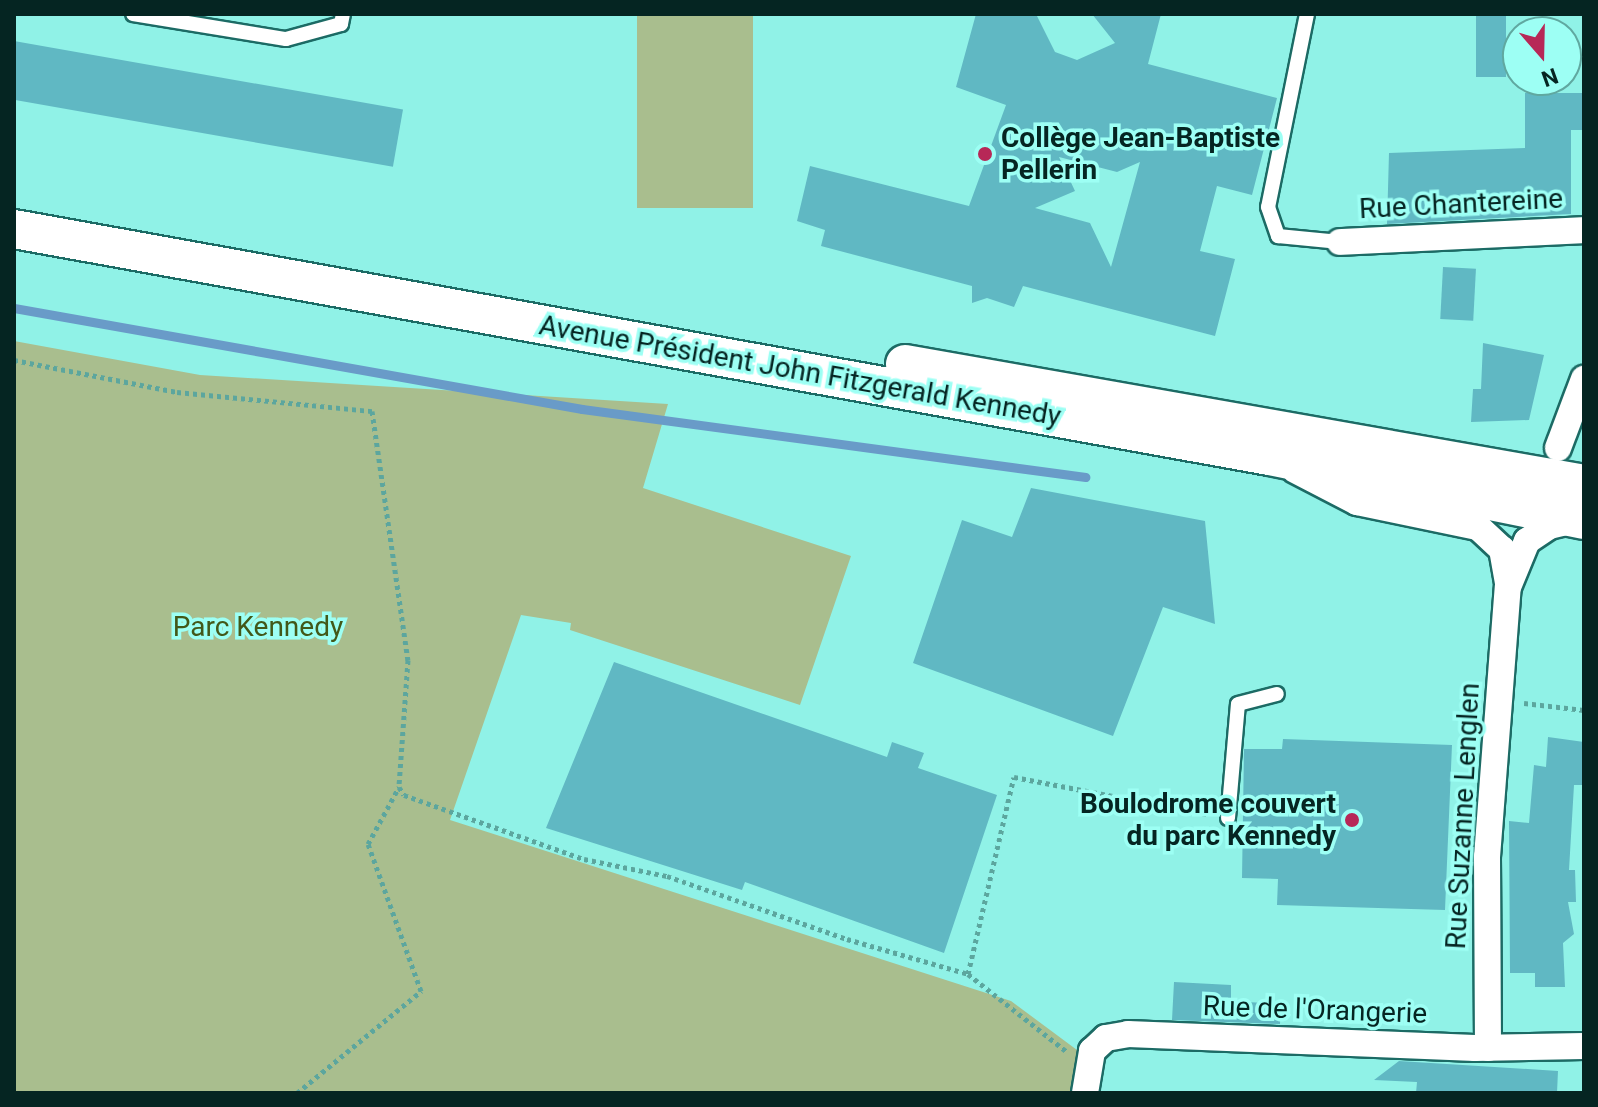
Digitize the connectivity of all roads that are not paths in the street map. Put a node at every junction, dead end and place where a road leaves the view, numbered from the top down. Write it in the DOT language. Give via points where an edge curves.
graph roads {
  1 [pos="133,14"];
  2 [pos="343,14"];
  3 [pos="1307,14"];
  4 [pos="171,17"];
  5 [pos="14,206"];
  6 [pos="14,229"];
  7 [pos="1584,230"];
  8 [pos="1340,242"];
  9 [pos="1584,379"];
  10 [pos="1558,448"];
  11 [pos="1269,456"];
  12 [pos="1583,508"];
  13 [pos="1508,587"];
  14 [pos="1277,694"];
  15 [pos="1228,818"];
  16 [pos="1584,1046"];
  17 [pos="1488,1048"];
  18 [pos="1085,1093"];
  1 -- 4 [label="lane"];
  2 -- 4 [label="lane" via="341,24 286,39"];
  3 -- 8 [label="lane" via="1268,207 1278,236"];
  5 -- 12 [label="main road, Avenue Président John Fitzgerald Kennedy"];
  6 -- 11 [label="main road, Avenue Président John Fitzgerald Kennedy"];
  7 -- 8 [label="street, Rue Chantereine"];
  9 -- 10 [label="street"];
  11 -- 12 [label="main road, Avenue Président John Fitzgerald Kennedy"];
  11 -- 13 [label="street, Rue Suzanne Lenglen" via="1357,502 1478,527 1502,549"];
  12 -- 13 [label="street, Rue Suzanne Lenglen" via="1527,541"];
  13 -- 17 [label="street, Rue Suzanne Lenglen" via="1487,857"];
  14 -- 15 [label="lane" via="1238,704"];
  16 -- 17 [label="street, Rue de l'Orangerie"];
  17 -- 18 [label="street, Rue de l'Orangerie" via="1128,1034 1106,1038 1088,1062"];
}
